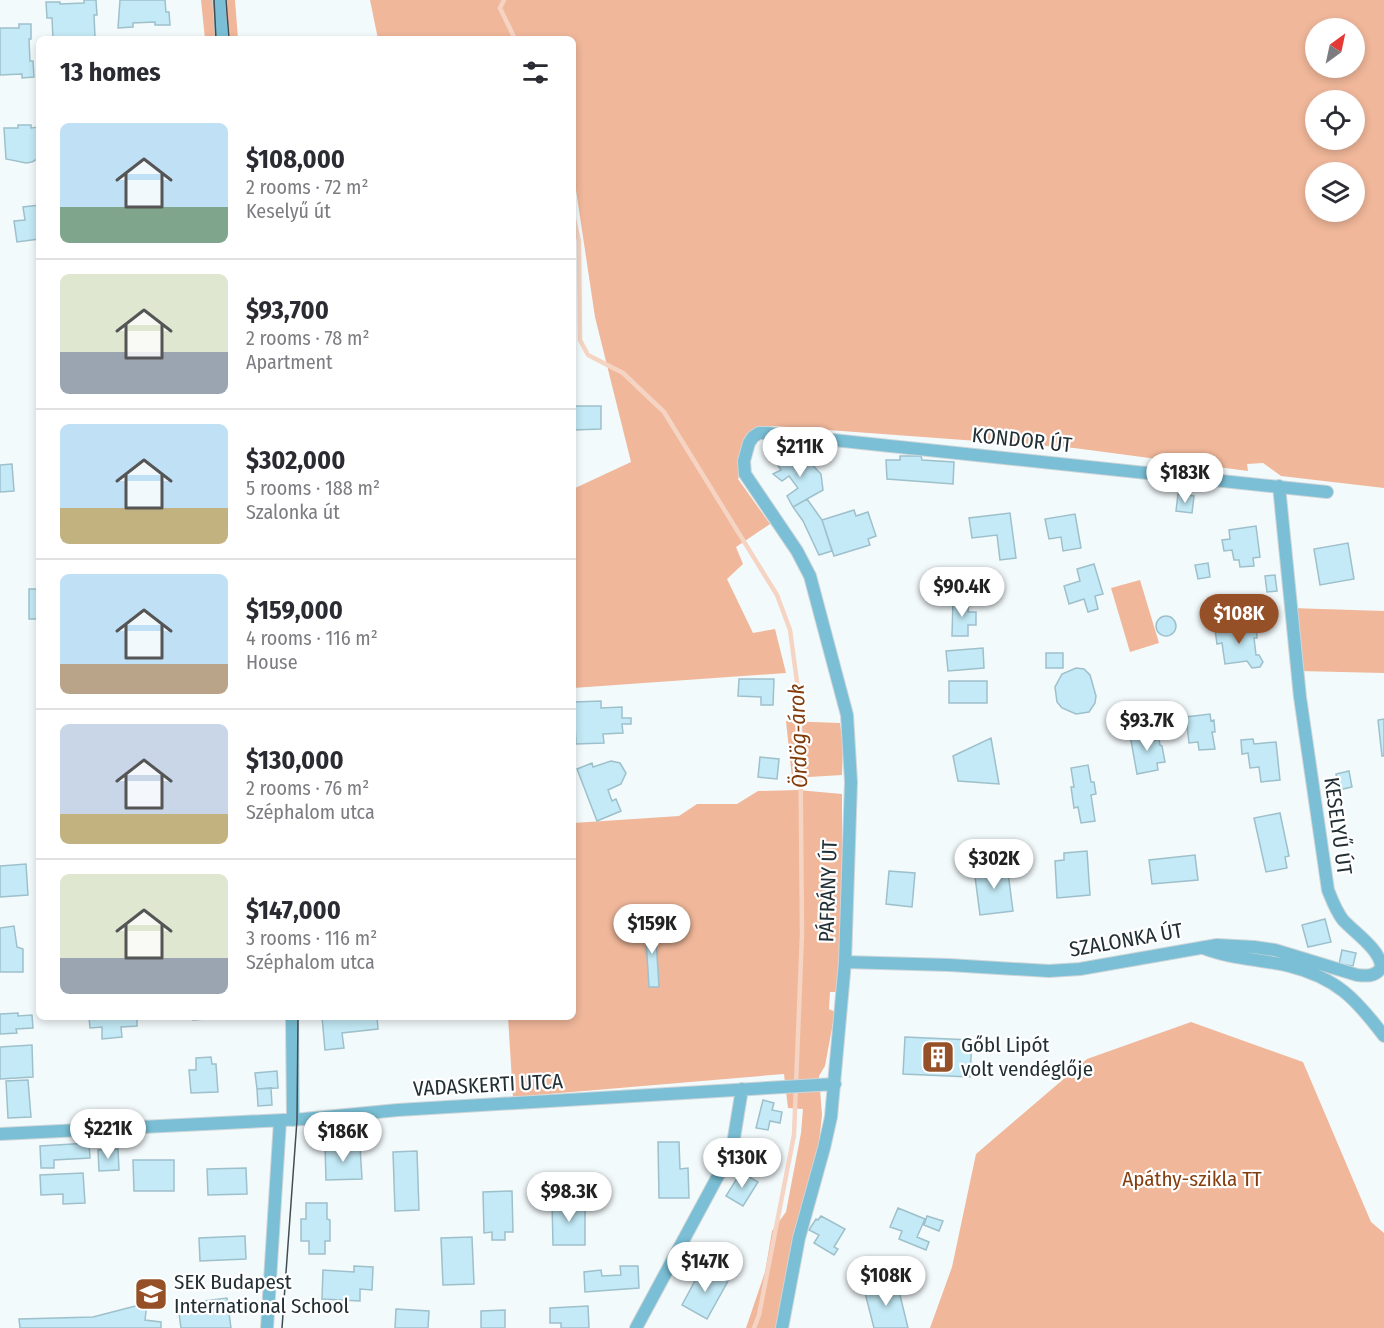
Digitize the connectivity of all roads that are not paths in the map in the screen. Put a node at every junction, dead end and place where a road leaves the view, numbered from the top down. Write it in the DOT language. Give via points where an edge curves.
graph roads {
  1 [pos="219,0"];
  2 [pos="222,36"];
  3 [pos="745,474"];
  4 [pos="1279,486"];
  5 [pos="1328,492"];
  6 [pos="1202,947"];
  7 [pos="845,962"];
  8 [pos="292,1020"];
  9 [pos="1384,1036"];
  10 [pos="835,1084"];
  11 [pos="742,1089"];
  12 [pos="287,1120"];
  13 [pos="0,1134"];
  14 [pos="267,1328"];
  15 [pos="636,1328"];
  16 [pos="782,1328"];
  1 -- 2 [label="street"];
  3 -- 4 [label="street, KONDOR ÚT" via="749,443 759,433 767,433"];
  3 -- 7 [label="street, PÁFRÁNY ÚT" via="805,565 847,715 851,782"];
  4 -- 5 [label="street, KONDOR ÚT"];
  4 -- 6 [label="street, KESELYŰ ÚT" via="1300,697 1328,890 1342,919 1379,957 1382,968 1375,974 1357,975 1264,948"];
  6 -- 7 [label="street, SZALONKA ÚT" via="1049,971"];
  6 -- 9 [label="street, SZALONKA ÚT" via="1220,955 1288,966 1339,987 1360,1005"];
  7 -- 10 [label="street, PÁFRÁNY ÚT"];
  8 -- 12 [label="street"];
  10 -- 11 [label="street, VADASKERTI UTCA"];
  10 -- 16 [label="street, PÁFRÁNY ÚT" via="827,1138 799,1238"];
  11 -- 12 [label="street, VADASKERTI UTCA"];
  11 -- 15 [label="street" via="732,1150"];
  12 -- 13 [label="street, VADASKERTI UTCA"];
  12 -- 14 [label="street"];
}
